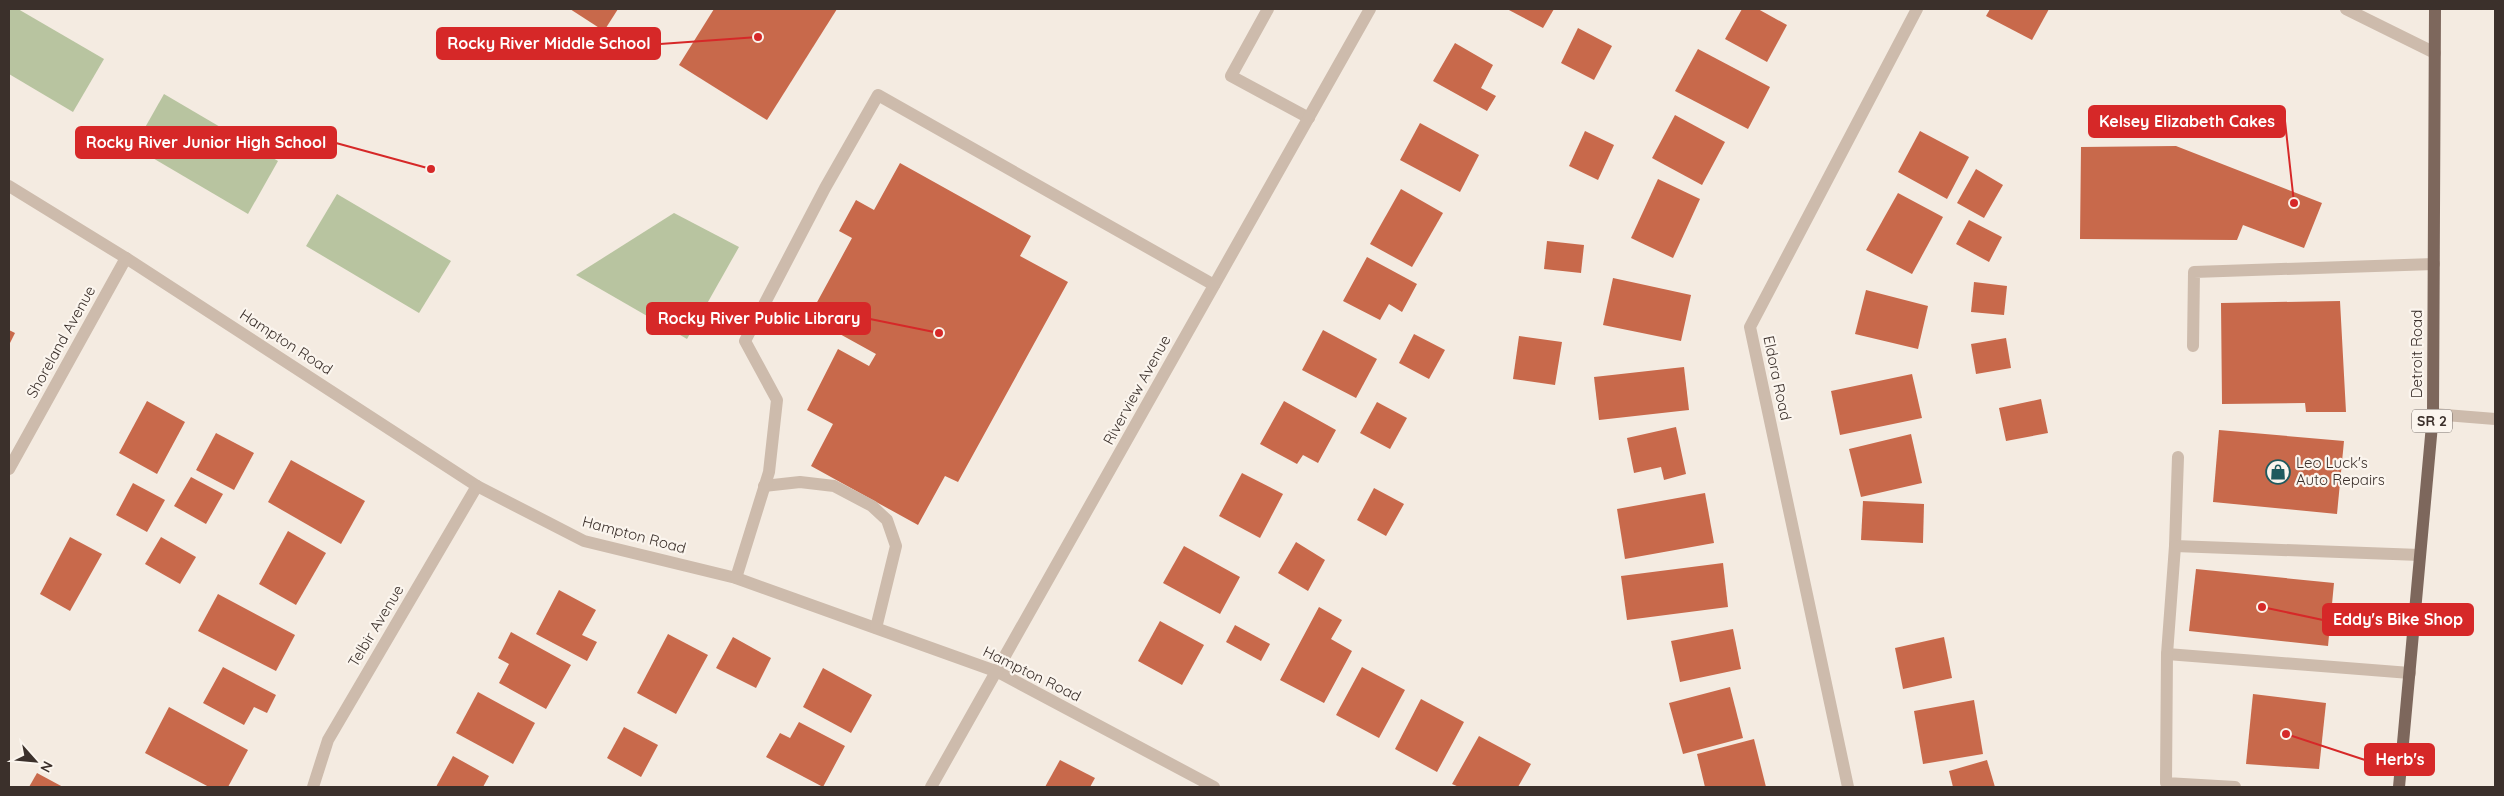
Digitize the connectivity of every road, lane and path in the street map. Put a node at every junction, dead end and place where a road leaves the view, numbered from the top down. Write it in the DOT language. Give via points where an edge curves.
graph roads {
  1 [pos="1268,9"];
  2 [pos="1370,9"];
  3 [pos="1917,9"];
  4 [pos="2346,9"];
  5 [pos="2435,9"];
  6 [pos="2435,53"];
  7 [pos="1309,118"];
  8 [pos="9,186"];
  9 [pos="126,258"];
  10 [pos="2434,264"];
  11 [pos="1214,285"];
  12 [pos="2193,346"];
  13 [pos="2433,414"];
  14 [pos="2495,419"];
  15 [pos="2178,457"];
  16 [pos="9,469"];
  17 [pos="478,486"];
  18 [pos="764,486"];
  19 [pos="2175,546"];
  20 [pos="2420,555"];
  21 [pos="736,578"];
  22 [pos="876,628"];
  23 [pos="2167,654"];
  24 [pos="998,672"];
  25 [pos="2410,673"];
  26 [pos="313,787"];
  27 [pos="931,787"];
  28 [pos="1214,787"];
  29 [pos="1848,787"];
  30 [pos="2235,787"];
  31 [pos="2399,787"];
  1 -- 7 [label="street" via="1231,76"];
  2 -- 7 [label="street, Riverview Avenue"];
  3 -- 29 [label="street, Eldora Road" via="1750,327"];
  4 -- 6 [label="street"];
  5 -- 6 [label="main road, Detroit Road / SR 2"];
  6 -- 10 [label="main road, Detroit Road / SR 2"];
  7 -- 11 [label="street, Riverview Avenue"];
  8 -- 9 [label="street, Hampton Road"];
  9 -- 16 [label="street, Shoreland Avenue"];
  9 -- 17 [label="street, Hampton Road"];
  10 -- 12 [label="street" via="2194,272"];
  10 -- 13 [label="main road, Detroit Road / SR 2"];
  11 -- 18 [label="street" via="878,95 744,340 777,400 769,472"];
  11 -- 24 [label="street, Riverview Avenue"];
  13 -- 14 [label="street"];
  13 -- 20 [label="main road, Detroit Road / SR 2"];
  15 -- 19 [label="street"];
  17 -- 21 [label="street, Hampton Road" via="584,541"];
  17 -- 26 [label="street, Telbir Avenue" via="328,740"];
  18 -- 21 [label="street"];
  18 -- 22 [label="street" via="800,482 834,486 872,506 887,520 896,546"];
  19 -- 20 [label="street"];
  19 -- 23 [label="street"];
  20 -- 25 [label="main road, Detroit Road / SR 2"];
  21 -- 22 [label="street, Hampton Road"];
  22 -- 24 [label="street, Hampton Road"];
  23 -- 25 [label="street"];
  23 -- 30 [label="street" via="2166,783"];
  24 -- 27 [label="street, Riverview Avenue"];
  24 -- 28 [label="street, Hampton Road"];
  25 -- 31 [label="main road, Detroit Road / SR 2"];
}
